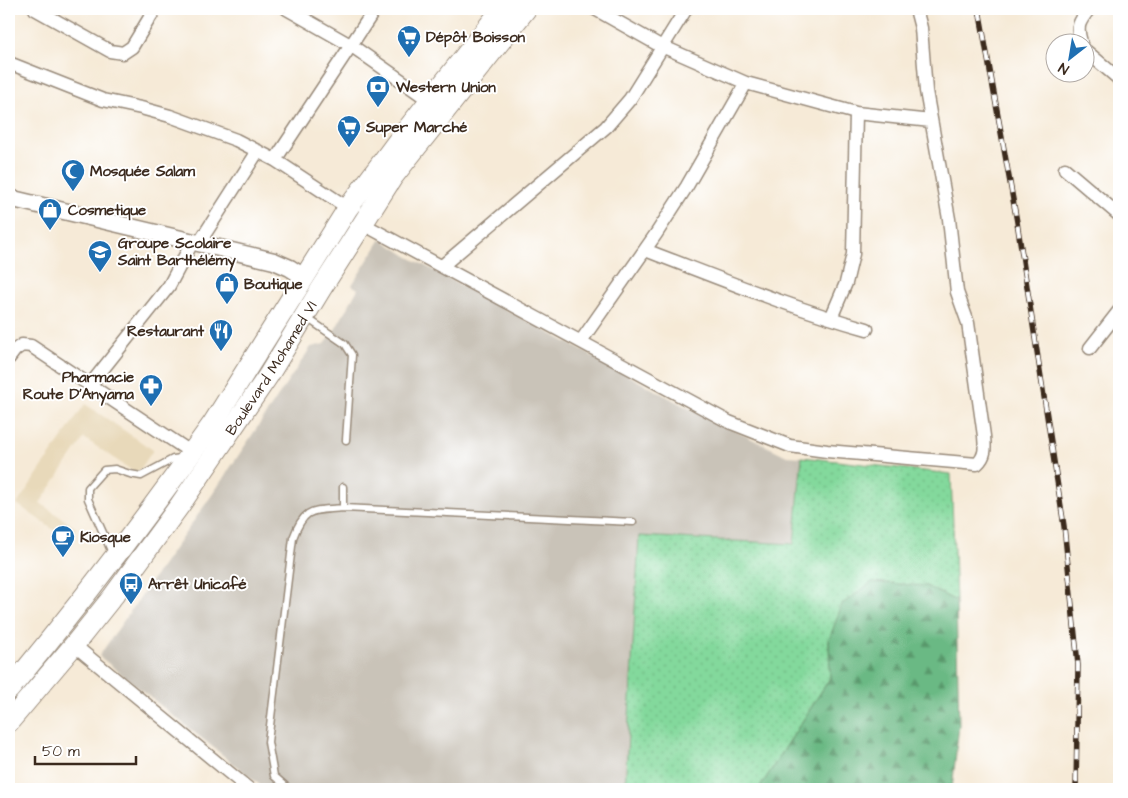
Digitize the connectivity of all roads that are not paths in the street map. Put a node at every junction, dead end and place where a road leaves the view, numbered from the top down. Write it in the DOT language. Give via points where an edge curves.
graph roads {
  1 [pos="35,9"];
  2 [pos="154,9"];
  3 [pos="287,9"];
  4 [pos="375,9"];
  5 [pos="502,9"];
  6 [pos="526,9"];
  7 [pos="595,9"];
  8 [pos="686,9"];
  9 [pos="916,9"];
  10 [pos="1088,9"];
  11 [pos="1078,32"];
  12 [pos="352,46"];
  13 [pos="663,46"];
  14 [pos="1096,60"];
  15 [pos="9,63"];
  16 [pos="1119,80"];
  17 [pos="746,83"];
  18 [pos="429,100"];
  19 [pos="856,113"];
  20 [pos="930,121"];
  21 [pos="258,151"];
  22 [pos="275,160"];
  23 [pos="1065,169"];
  24 [pos="9,198"];
  25 [pos="348,208"];
  26 [pos="1119,215"];
  27 [pos="363,224"];
  28 [pos="196,242"];
  29 [pos="645,250"];
  30 [pos="442,266"];
  31 [pos="304,277"];
  32 [pos="321,289"];
  33 [pos="1119,311"];
  34 [pos="304,316"];
  35 [pos="830,318"];
  36 [pos="867,328"];
  37 [pos="581,342"];
  38 [pos="1090,348"];
  39 [pos="9,358"];
  40 [pos="90,385"];
  41 [pos="346,440"];
  42 [pos="190,456"];
  43 [pos="343,487"];
  44 [pos="343,508"];
  45 [pos="632,522"];
  46 [pos="115,559"];
  47 [pos="74,645"];
  48 [pos="9,690"];
  49 [pos="9,720"];
  50 [pos="249,789"];
  51 [pos="289,789"];
  1 -- 2 [label="street" via="110,52 123,53 132,47"];
  3 -- 12 [label="street"];
  4 -- 12 [label="street"];
  5 -- 18 [label="main road, Boulevard Mohamed VI"];
  6 -- 27 [label="main road, Boulevard Mohamed VI" via="392,178"];
  7 -- 13 [label="street"];
  8 -- 13 [label="street"];
  9 -- 20 [label="street" via="921,28"];
  10 -- 11 [label="street" via="1078,22"];
  12 -- 18 [label="street"];
  12 -- 22 [label="street"];
  13 -- 17 [label="street"];
  13 -- 30 [label="street" via="630,99 606,127"];
  14 -- 16 [label="street"];
  15 -- 21 [label="street" via="103,100 199,125"];
  17 -- 19 [label="street"];
  17 -- 29 [label="street" via="687,186"];
  18 -- 25 [label="main road, Boulevard Mohamed VI"];
  19 -- 20 [label="street"];
  19 -- 35 [label="street" via="853,254 846,283"];
  20 -- 37 [label="street" via="949,219 957,292 968,323 984,436 985,453 977,464 790,446 729,422"];
  21 -- 22 [label="street"];
  21 -- 28 [label="street"];
  22 -- 25 [label="street"];
  23 -- 26 [label="street"];
  24 -- 28 [label="street"];
  25 -- 31 [label="main road, Boulevard Mohamed VI"];
  27 -- 30 [label="street"];
  27 -- 32 [label="main road, Boulevard Mohamed VI"];
  28 -- 31 [label="street" via="274,261"];
  28 -- 40 [label="street" via="169,286"];
  29 -- 35 [label="street"];
  29 -- 37 [label="street"];
  30 -- 37 [label="street"];
  31 -- 32 [label="main road"];
  31 -- 42 [label="main road, Boulevard Mohamed VI"];
  32 -- 34 [label="main road, Boulevard Mohamed VI"];
  33 -- 38 [label="street"];
  34 -- 41 [label="lane" via="345,344 352,355"];
  34 -- 47 [label="main road, Boulevard Mohamed VI" via="224,442"];
  35 -- 36 [label="street"];
  39 -- 40 [label="street" via="22,345 31,346"];
  40 -- 42 [label="street"];
  42 -- 46 [label="main road, Boulevard Mohamed VI"];
  42 -- 46 [label="lane" via="173,459 141,476 115,469 104,470 88,488 88,500"];
  43 -- 44 [label="lane"];
  44 -- 45 [label="lane"];
  44 -- 51 [label="lane" via="310,512 299,522 293,538 268,742 274,776"];
  46 -- 48 [label="main road, Boulevard Mohamed VI" via="20,671"];
  47 -- 49 [label="main road, Boulevard Mohamed VI"];
  47 -- 50 [label="street"];
}
